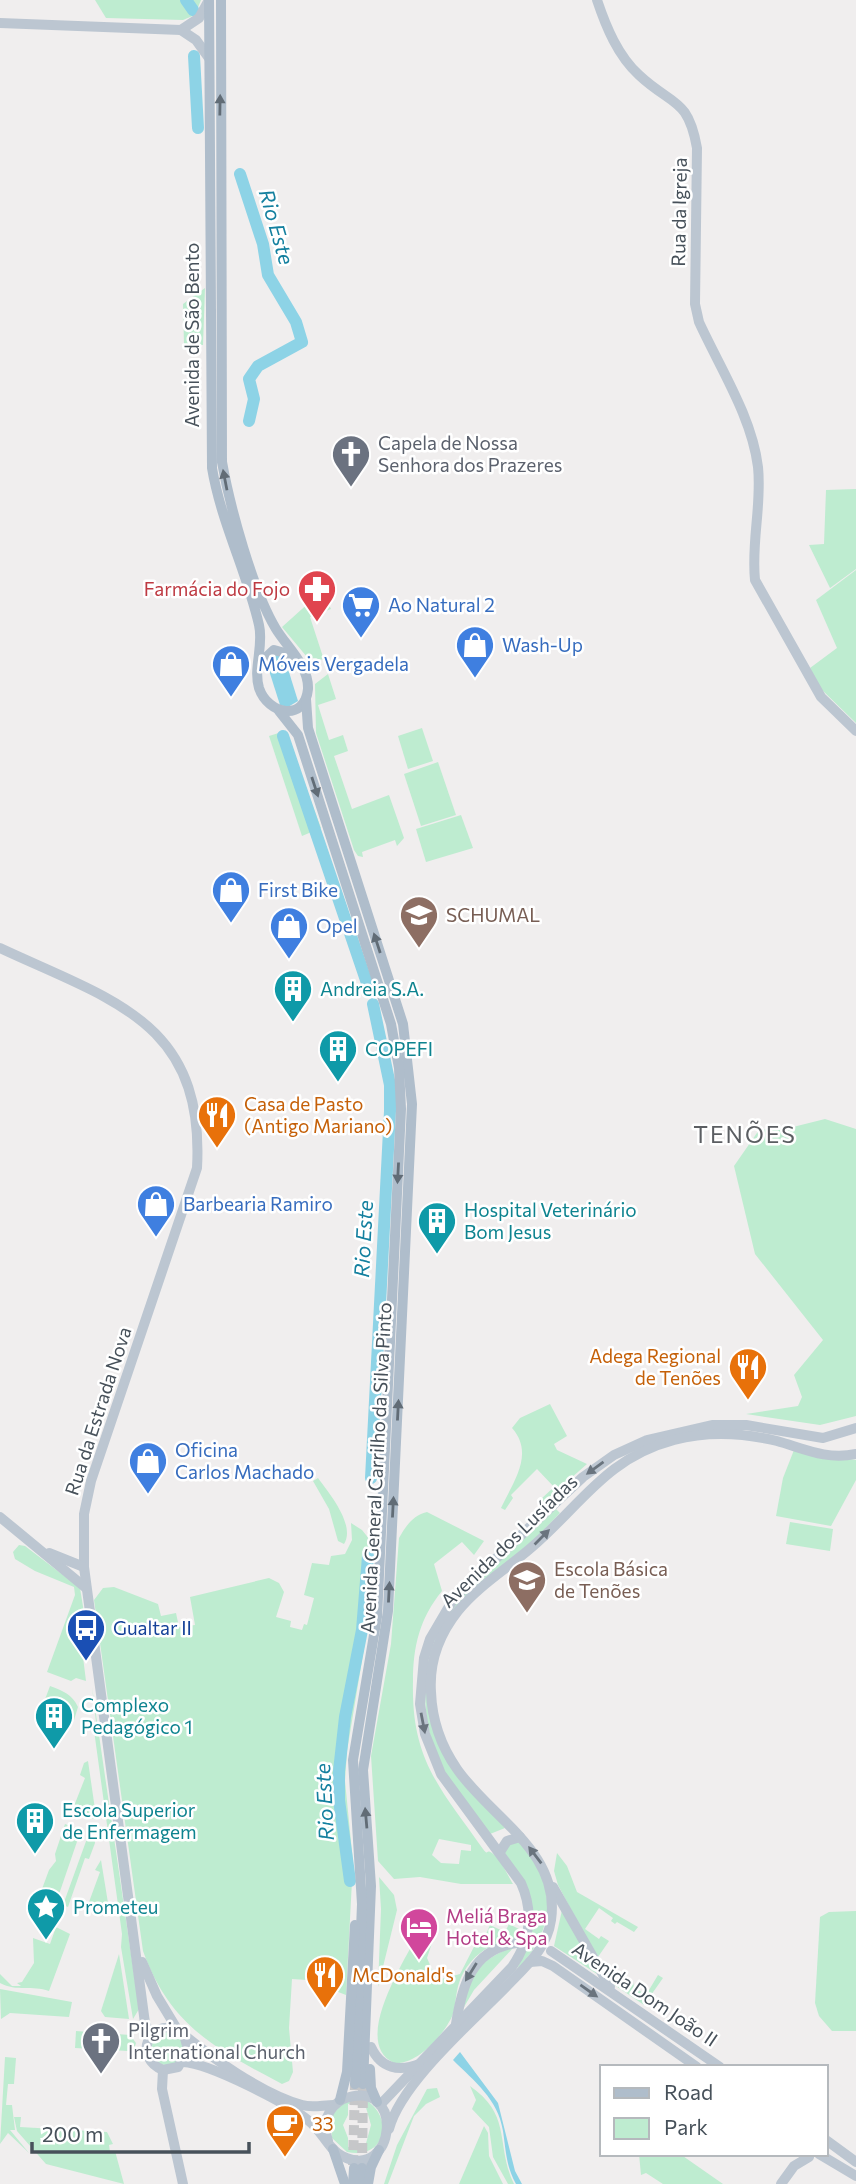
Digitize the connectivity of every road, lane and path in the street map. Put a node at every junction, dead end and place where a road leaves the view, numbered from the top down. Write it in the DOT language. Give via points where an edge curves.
graph roads {
  1 [pos="209,0"];
  2 [pos="221,0"];
  3 [pos="597,0"];
  4 [pos="0,23"];
  5 [pos="180,30"];
  6 [pos="209,58"];
  7 [pos="294,656"];
  8 [pos="260,663"];
  9 [pos="306,699"];
  10 [pos="279,711"];
  11 [pos="856,732"];
  12 [pos="0,948"];
  13 [pos="856,1428"];
  14 [pos="728,1429"];
  15 [pos="812,1437"];
  16 [pos="808,1453"];
  17 [pos="856,1454"];
  18 [pos="616,1460"];
  19 [pos="558,1500"];
  20 [pos="568,1510"];
  21 [pos="0,1517"];
  22 [pos="82,1547"];
  23 [pos="61,1563"];
  24 [pos="84,1567"];
  25 [pos="86,1588"];
  26 [pos="520,1837"];
  27 [pos="500,1852"];
  28 [pos="548,1878"];
  29 [pos="366,1884"];
  30 [pos="516,1943"];
  31 [pos="136,1944"];
  32 [pos="551,1951"];
  33 [pos="530,1962"];
  34 [pos="617,1995"];
  35 [pos="456,2025"];
  36 [pos="181,2032"];
  37 [pos="150,2035"];
  38 [pos="371,2047"];
  39 [pos="183,2062"];
  40 [pos="421,2064"];
  41 [pos="694,2065"];
  42 [pos="717,2065"];
  43 [pos="163,2070"];
  44 [pos="359,2084"];
  45 [pos="337,2103"];
  46 [pos="378,2104"];
  47 [pos="389,2129"];
  48 [pos="828,2141"];
  49 [pos="330,2145"];
  50 [pos="379,2150"];
  51 [pos="796,2156"];
  52 [pos="810,2156"];
  53 [pos="814,2156"];
  54 [pos="856,2162"];
  55 [pos="794,2166"];
  56 [pos="856,2176"];
  57 [pos="183,2184"];
  58 [pos="345,2184"];
  59 [pos="353,2184"];
  60 [pos="362,2184"];
  61 [pos="368,2184"];
  62 [pos="781,2184"];
  1 -- 5 [label="main road" via="199,18"];
  1 -- 6 [label="main road, Avenida de São Bento"];
  7 -- 2 [label="main road, Avenida de São Bento, one-way" via="265,607 222,462"];
  3 -- 11 [label="main road, Rua da Igreja" via="618,49 638,74 686,110 693,123 697,148 695,304 755,449 759,496 752,560 755,580 821,696"];
  4 -- 5 [label="main road"];
  5 -- 6 [label="main road" via="197,40"];
  6 -- 8 [label="main road, Avenida de São Bento" via="212,468 260,626"];
  7 -- 8 [label="main road" via="274,650"];
  7 -- 9 [label="main road, Avenida de São Bento" via="306,676"];
  8 -- 10 [label="main road, Avenida de São Bento" via="259,688"];
  9 -- 10 [label="main road" via="292,712"];
  29 -- 9 [label="main road, Avenida General Carrilho da Silva Pinto, one-way" via="363,1770 388,1611 412,1104 403,1024 308,728"];
  10 -- 29 [label="main road, Avenida General Carrilho da Silva Pinto, one-way" via="298,735 391,1024 399,1068 401,1109 377,1617 353,1760 353,1796"];
  12 -- 22 [label="main road, Rua da Estrada Nova" via="122,1006 147,1023 172,1053 191,1094 199,1129 197,1168 91,1481"];
  13 -- 15 [label="main road" via="836,1437"];
  14 -- 15 [label="main road"];
  14 -- 16 [label="main road"];
  14 -- 18 [label="main road, Avenida dos Lusíadas"];
  15 -- 16 [label="main road"];
  16 -- 17 [label="main road"];
  18 -- 19 [label="main road, Avenida dos Lusíadas, one-way"];
  18 -- 20 [label="main road, Avenida dos Lusíadas"];
  19 -- 20 [label="main road" via="559,1509"];
  19 -- 27 [label="main road, Avenida dos Lusíadas, one-way" via="461,1590 430,1639 422,1666 422,1719 441,1774"];
  26 -- 20 [label="main road, Avenida dos Lusíadas, one-way" via="458,1771 446,1751 433,1714 431,1674 440,1639 460,1609"];
  21 -- 23 [label="main road"];
  22 -- 23 [label="main road"];
  22 -- 24 [label="main road, Rua da Estrada Nova"];
  23 -- 24 [label="main road"];
  23 -- 25 [label="main road"];
  24 -- 25 [label="main road, Rua da Estrada Nova"];
  25 -- 31 [label="main road, Rua da Estrada Nova"];
  26 -- 27 [label="main road" via="507,1841"];
  28 -- 26 [label="main road, Avenida dos Lusíadas, one-way"];
  27 -- 35 [label="main road, Avenida dos Lusíadas" via="525,1892 527,1936 512,1967"];
  28 -- 33 [label="main road, Avenida dos Lusíadas" via="549,1930"];
  28 -- 34 [label="main road"];
  29 -- 38 [label="main road" via="377,1915"];
  29 -- 44 [label="main road, Avenida General Carrilho da Silva Pinto"];
  29 -- 45 [label="main road" via="355,1919 347,2077"];
  30 -- 35 [label="main road, one-way" via="490,1952 474,1966 462,1991"];
  31 -- 36 [label="main road, Rua da Estrada Nova" via="157,1996"];
  31 -- 37 [label="main road, Rua da Estrada Nova"];
  32 -- 34 [label="main road, Avenida Dom João II"];
  33 -- 41 [label="main road, Avenida Dom João II, one-way" via="551,1964"];
  33 -- 47 [label="main road, Avenida dos Lusíadas" via="430,2065 395,2112"];
  34 -- 42 [label="main road, Avenida Dom João II"];
  35 -- 40 [label="main road, Avenida dos Lusíadas"];
  36 -- 37 [label="main road" via="166,2027"];
  36 -- 39 [label="main road" via="188,2049"];
  36 -- 45 [label="main road, Rua da Estrada Nova" via="212,2059 289,2100 304,2106"];
  37 -- 43 [label="main road" via="147,2056"];
  38 -- 40 [label="main road" via="394,2069"];
  38 -- 46 [label="main road" via="370,2079"];
  39 -- 43 [label="main road"];
  39 -- 49 [label="main road" via="209,2067 295,2111"];
  40 -- 46 [label="main road, Avenida dos Lusíadas"];
  43 -- 57 [label="main road" via="162,2090"];
  45 -- 46 [label="main road" via="359,2095"];
  45 -- 49 [label="main road" via="325,2125"];
  46 -- 47 [label="main road"];
  47 -- 50 [label="main road"];
  48 -- 54 [label="main road"];
  49 -- 50 [label="main road" via="356,2160"];
  49 -- 58 [label="main road"];
  50 -- 61 [label="main road"];
  51 -- 55 [label="main road"];
  52 -- 55 [label="main road"];
  53 -- 56 [label="main road"];
  55 -- 62 [label="main road"];
  59 -- 60 [label="main road" via="358,2168"];
}
